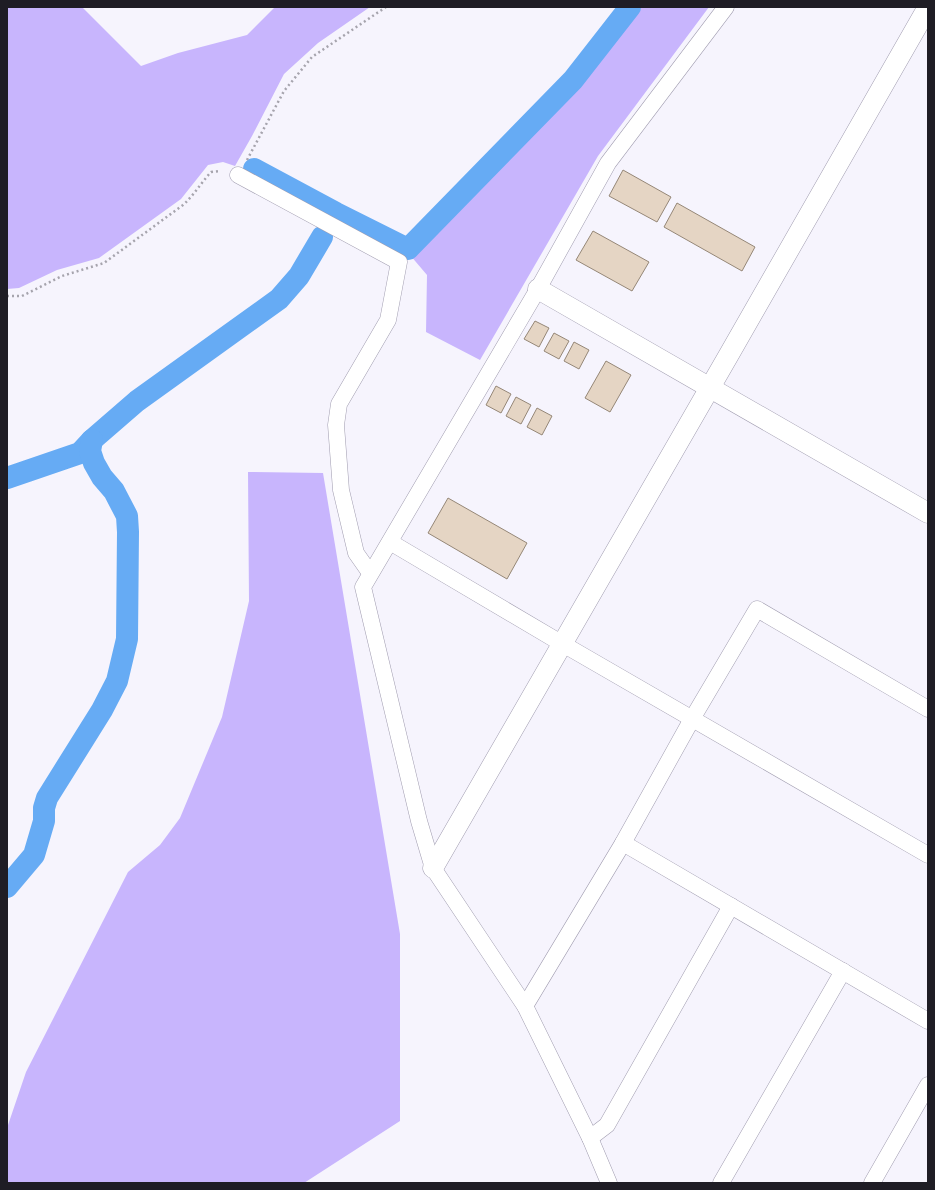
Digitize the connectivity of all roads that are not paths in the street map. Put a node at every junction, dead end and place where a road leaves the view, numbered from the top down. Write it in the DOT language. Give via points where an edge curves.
graph roads {
  1 [pos="726,7"];
  2 [pos="928,7"];
  3 [pos="238,175"];
  4 [pos="538,290"];
  5 [pos="710,388"];
  6 [pos="928,513"];
  7 [pos="390,542"];
  8 [pos="370,573"];
  9 [pos="561,643"];
  10 [pos="928,709"];
  11 [pos="692,719"];
  12 [pos="623,843"];
  13 [pos="928,855"];
  14 [pos="433,868"];
  15 [pos="731,906"];
  16 [pos="843,971"];
  17 [pos="525,1006"];
  18 [pos="928,1021"];
  19 [pos="928,1085"];
  20 [pos="590,1138"];
  21 [pos="609,1183"];
  22 [pos="721,1183"];
  23 [pos="872,1183"];
  1 -- 4 [label="street" via="608,163"];
  2 -- 5 [label="street"];
  3 -- 8 [label="street" via="399,262 388,320 338,404 336,425 340,490 356,553"];
  4 -- 5 [label="street"];
  4 -- 7 [label="street"];
  5 -- 6 [label="street"];
  5 -- 9 [label="street"];
  7 -- 8 [label="street"];
  7 -- 9 [label="street"];
  8 -- 14 [label="street" via="363,587 419,821"];
  9 -- 11 [label="street"];
  9 -- 14 [label="street"];
  10 -- 11 [label="street" via="757,609"];
  11 -- 12 [label="street"];
  11 -- 13 [label="street"];
  12 -- 15 [label="street"];
  12 -- 17 [label="street"];
  14 -- 17 [label="street"];
  15 -- 16 [label="street"];
  15 -- 20 [label="street" via="607,1125"];
  16 -- 18 [label="street"];
  16 -- 22 [label="street"];
  17 -- 20 [label="street"];
  19 -- 23 [label="street"];
  20 -- 21 [label="street"];
}
